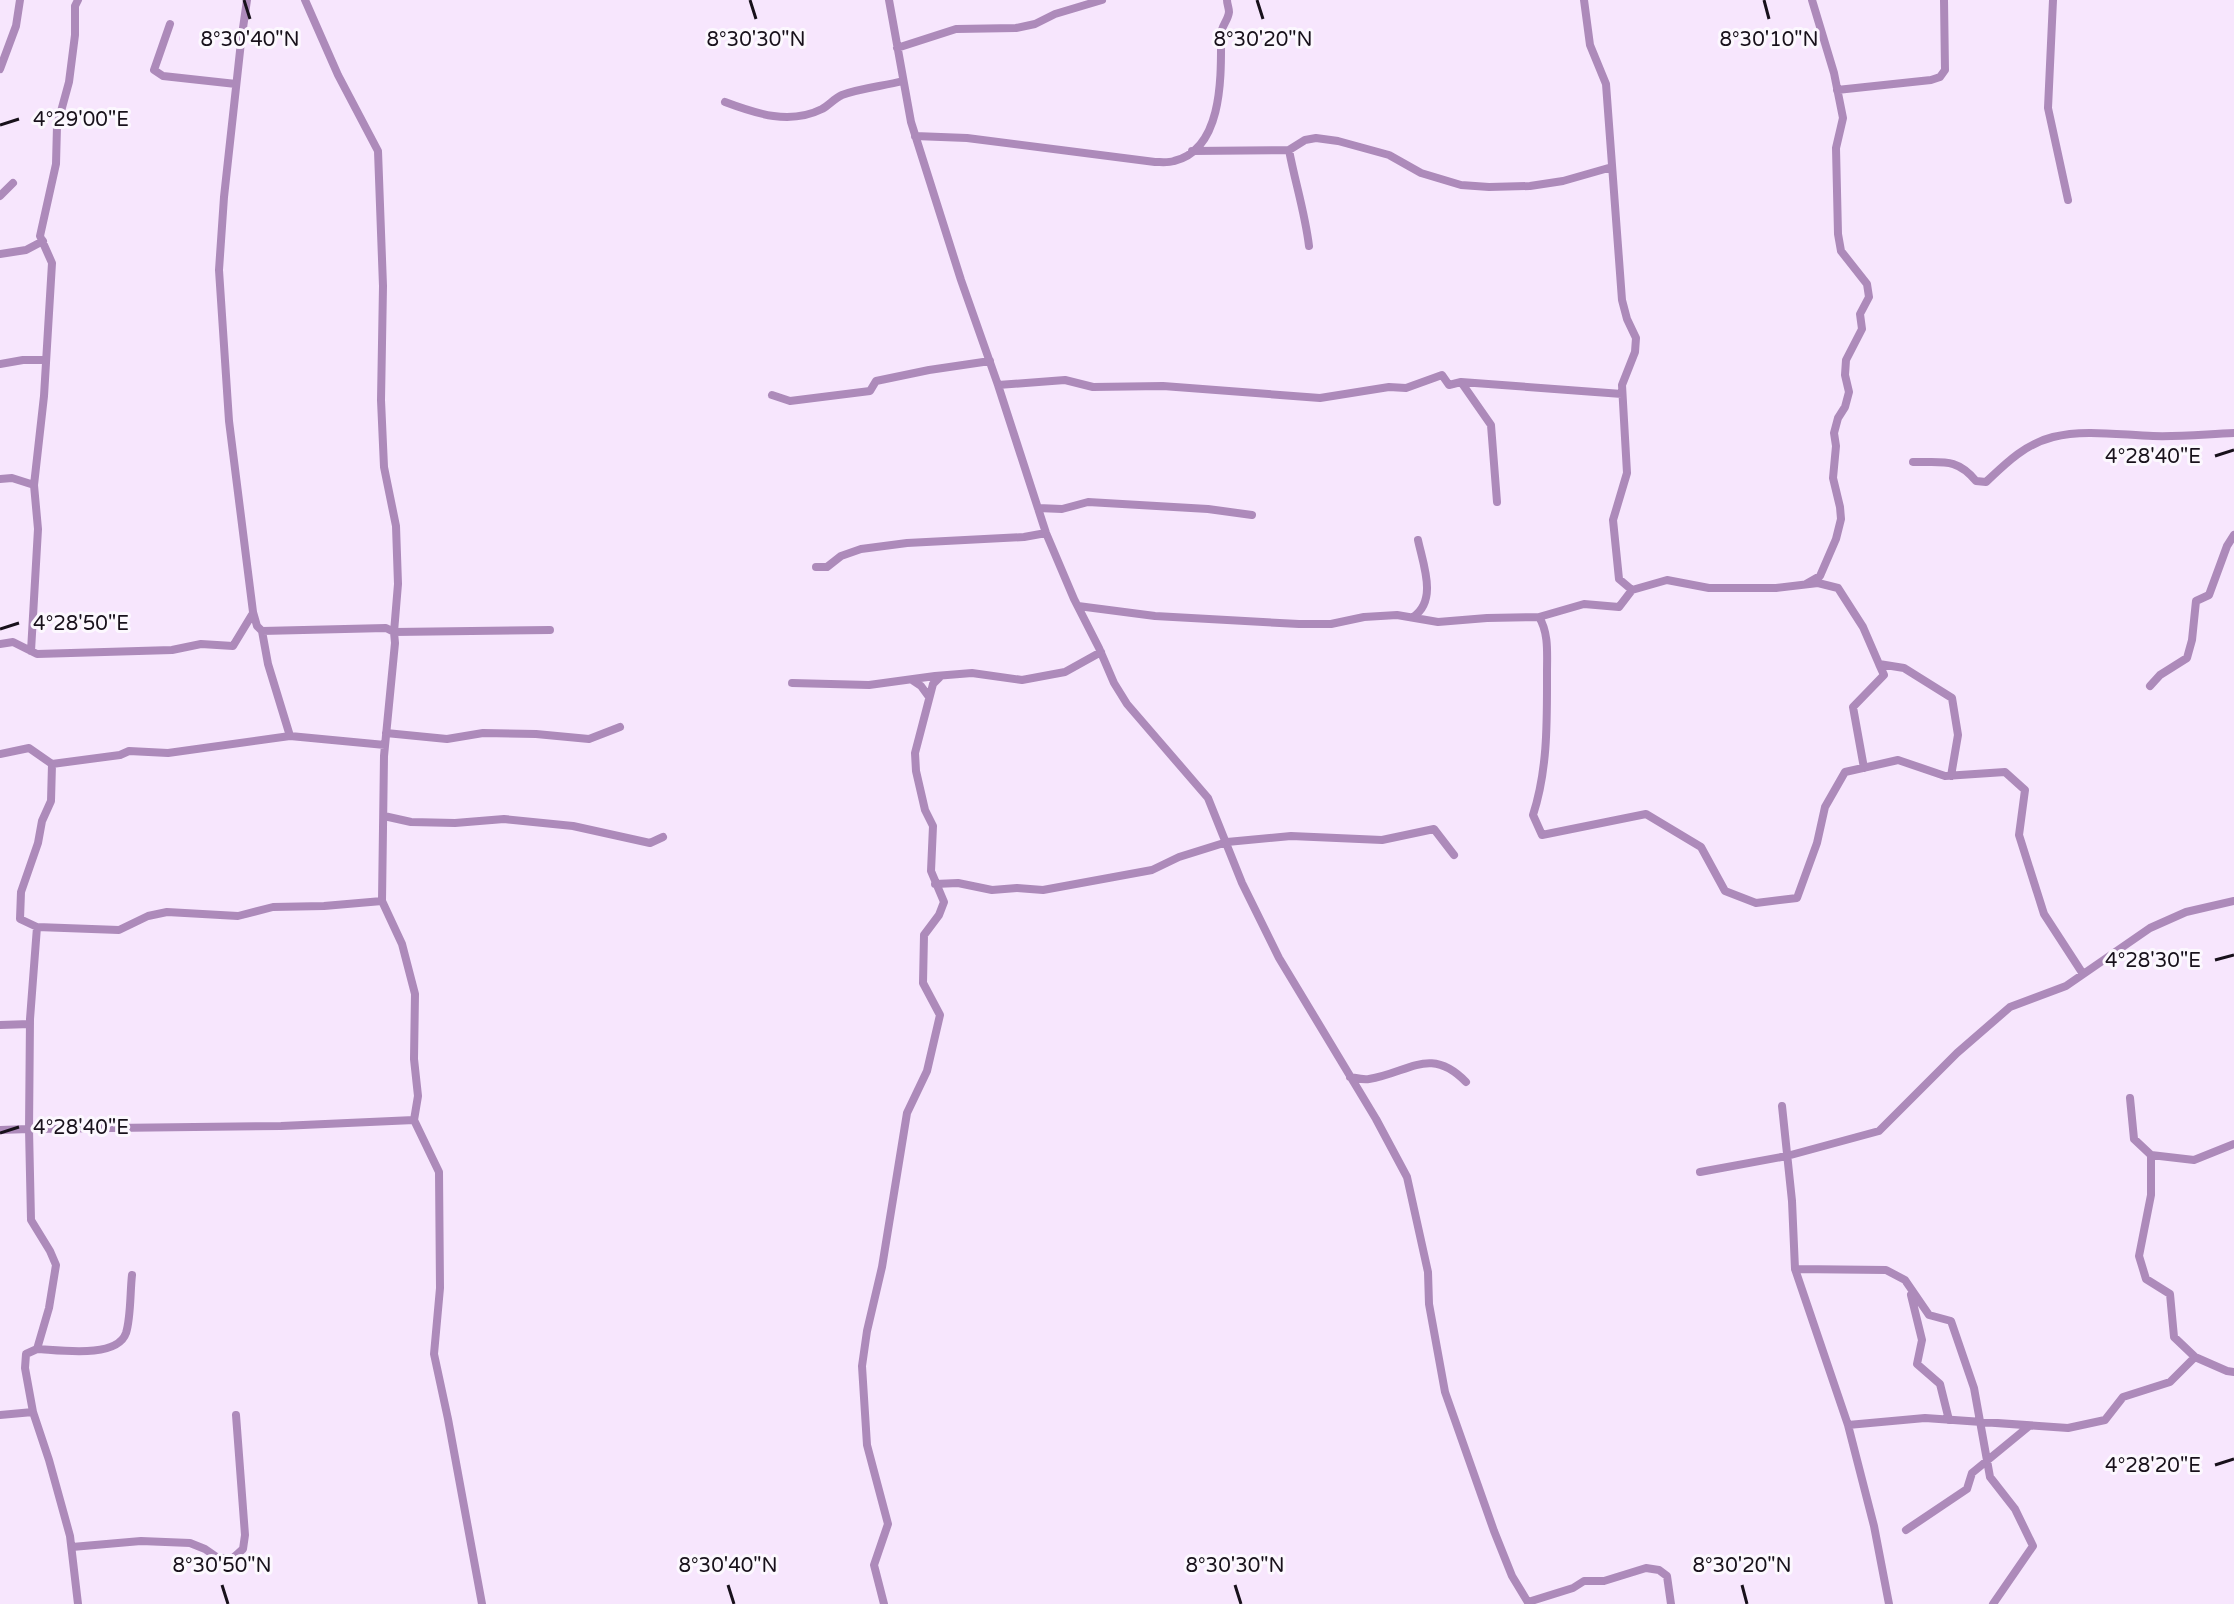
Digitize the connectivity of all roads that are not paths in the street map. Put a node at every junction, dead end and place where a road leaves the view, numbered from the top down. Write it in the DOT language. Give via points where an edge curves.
graph roads {
  1 [pos="20,0"];
  2 [pos="78,0"];
  3 [pos="247,0"];
  4 [pos="305,0"];
  5 [pos="889,0"];
  6 [pos="1102,0"];
  7 [pos="1227,0"];
  8 [pos="1584,0"];
  9 [pos="1812,0"];
  10 [pos="1944,0"];
  11 [pos="2053,0"];
  12 [pos="170,24"];
  13 [pos="897,48"];
  14 [pos="0,69"];
  15 [pos="903,81"];
  16 [pos="236,84"];
  17 [pos="1837,90"];
  18 [pos="725,102"];
  19 [pos="915,136"];
  20 [pos="1289,150"];
  21 [pos="1191,151"];
  22 [pos="1612,167"];
  23 [pos="13,183"];
  24 [pos="0,196"];
  25 [pos="2068,200"];
  26 [pos="43,241"];
  27 [pos="1309,246"];
  28 [pos="0,254"];
  29 [pos="45,360"];
  30 [pos="990,361"];
  31 [pos="0,364"];
  32 [pos="1461,382"];
  33 [pos="998,385"];
  34 [pos="1622,394"];
  35 [pos="772,395"];
  36 [pos="2234,433"];
  37 [pos="1913,462"];
  38 [pos="0,479"];
  39 [pos="34,485"];
  40 [pos="1497,502"];
  41 [pos="1038,508"];
  42 [pos="1252,515"];
  43 [pos="1046,533"];
  44 [pos="2234,535"];
  45 [pos="1418,540"];
  46 [pos="816,567"];
  47 [pos="1806,584"];
  48 [pos="1632,590"];
  49 [pos="1078,606"];
  50 [pos="253,612"];
  51 [pos="1539,617"];
  52 [pos="1413,618"];
  53 [pos="550,630"];
  54 [pos="262,631"];
  55 [pos="394,632"];
  56 [pos="0,644"];
  57 [pos="31,651"];
  58 [pos="1101,652"];
  59 [pos="1879,664"];
  60 [pos="941,676"];
  61 [pos="912,680"];
  62 [pos="792,683"];
  63 [pos="2150,686"];
  64 [pos="929,697"];
  65 [pos="620,727"];
  66 [pos="386,733"];
  67 [pos="290,736"];
  68 [pos="385,745"];
  69 [pos="0,754"];
  70 [pos="52,764"];
  71 [pos="1864,768"];
  72 [pos="1951,776"];
  73 [pos="384,816"];
  74 [pos="663,837"];
  75 [pos="1227,842"];
  76 [pos="1454,855"];
  77 [pos="935,884"];
  78 [pos="382,901"];
  79 [pos="2234,901"];
  80 [pos="37,927"];
  81 [pos="2083,974"];
  82 [pos="30,1024"];
  83 [pos="0,1025"];
  84 [pos="1350,1077"];
  85 [pos="1466,1082"];
  86 [pos="2130,1098"];
  87 [pos="1782,1106"];
  88 [pos="414,1120"];
  89 [pos="29,1129"];
  90 [pos="0,1130"];
  91 [pos="2234,1144"];
  92 [pos="2151,1155"];
  93 [pos="1787,1156"];
  94 [pos="1700,1172"];
  95 [pos="1795,1269"];
  96 [pos="132,1275"];
  97 [pos="1909,1287"];
  98 [pos="37,1349"];
  99 [pos="2195,1357"];
  100 [pos="2234,1372"];
  101 [pos="33,1412"];
  102 [pos="0,1415"];
  103 [pos="236,1415"];
  104 [pos="1949,1420"];
  105 [pos="1980,1423"];
  106 [pos="1848,1425"];
  107 [pos="2029,1426"];
  108 [pos="1987,1462"];
  109 [pos="1906,1530"];
  110 [pos="72,1547"];
  111 [pos="1528,1603"];
  112 [pos="78,1604"];
  113 [pos="482,1604"];
  114 [pos="884,1604"];
  115 [pos="1671,1604"];
  116 [pos="1889,1604"];
  117 [pos="1993,1604"];
  1 -- 14 [label="street"];
  2 -- 26 [label="street"];
  3 -- 16 [label="street"];
  4 -- 55 [label="street" via="378,151 384,467 396,526 398,584"];
  5 -- 13 [label="street"];
  6 -- 13 [label="street" via="1035,24 956,29"];
  7 -- 21 [label="street" via="1213,121"];
  8 -- 22 [label="street" via="1590,45 1606,84"];
  9 -- 17 [label="street"];
  10 -- 17 [label="street" via="1945,70 1940,77"];
  11 -- 25 [label="street" via="2048,108"];
  12 -- 16 [label="street" via="154,70 163,76"];
  13 -- 15 [label="street"];
  15 -- 18 [label="street" via="840,95 823,108 788,119"];
  15 -- 19 [label="street"];
  16 -- 50 [label="street" via="219,270 229,421"];
  17 -- 47 [label="street" via="1843,118 1836,148 1838,234 1841,251 1867,284 1869,297 1860,314 1862,329 1846,360 1849,392 1834,433 1833,478 1841,519 1820,576"];
  19 -- 21 [label="street" via="1155,162 1174,161"];
  19 -- 30 [label="street"];
  20 -- 21 [label="street"];
  20 -- 22 [label="street" via="1305,140 1338,141 1389,155 1421,173 1489,187 1563,181"];
  20 -- 27 [label="street"];
  22 -- 34 [label="street" via="1622,300 1636,338"];
  23 -- 24 [label="street"];
  26 -- 28 [label="street"];
  26 -- 29 [label="street" via="52,263"];
  29 -- 31 [label="street"];
  29 -- 39 [label="street"];
  30 -- 33 [label="street"];
  30 -- 35 [label="street" via="876,381 870,391 790,401"];
  32 -- 33 [label="street" via="1449,385 1442,375 1406,388 1320,398 1163,386 1093,387 1065,380"];
  32 -- 34 [label="street"];
  32 -- 40 [label="street" via="1491,425"];
  33 -- 41 [label="street"];
  34 -- 48 [label="street" via="1627,473 1613,520 1619,579"];
  36 -- 37 [label="street" via="2053,437 2011,457 1986,482 1976,481 1957,463"];
  38 -- 39 [label="street"];
  39 -- 57 [label="street" via="38,529"];
  41 -- 42 [label="street" via="1088,502"];
  41 -- 43 [label="street"];
  43 -- 46 [label="street" via="861,549 827,567"];
  43 -- 49 [label="street"];
  44 -- 63 [label="street" via="2209,595 2196,601 2187,658"];
  45 -- 52 [label="street" via="1427,593 1422,612"];
  47 -- 48 [label="street" via="1709,588 1667,580"];
  47 -- 59 [label="street" via="1838,588"];
  48 -- 51 [label="street" via="1619,607 1584,604"];
  49 -- 52 [label="street" via="1285,624"];
  49 -- 58 [label="street"];
  50 -- 54 [label="street"];
  50 -- 57 [label="street" via="233,646"];
  51 -- 52 [label="street" via="1438,622"];
  51 -- 71 [label="street" via="1547,643 1548,730 1533,815 1542,835 1646,814 1701,847 1725,891 1756,903 1797,898 1825,807 1845,772"];
  53 -- 55 [label="street"];
  54 -- 55 [label="street"];
  54 -- 67 [label="street"];
  55 -- 66 [label="street"];
  56 -- 57 [label="street" via="13,642"];
  58 -- 60 [label="street" via="1065,672 1022,680 972,673"];
  58 -- 75 [label="street" via="1127,704 1208,798"];
  59 -- 71 [label="street" via="1884,675 1853,707"];
  59 -- 72 [label="street" via="1904,668 1952,698 1958,735"];
  60 -- 61 [label="street"];
  60 -- 64 [label="street"];
  61 -- 62 [label="street"];
  61 -- 64 [label="street"];
  64 -- 77 [label="street" via="915,753 933,826"];
  65 -- 66 [label="street" via="589,739 483,733 447,739"];
  66 -- 68 [label="street"];
  67 -- 68 [label="street"];
  67 -- 70 [label="street"];
  68 -- 73 [label="street"];
  69 -- 70 [label="street" via="29,748"];
  70 -- 80 [label="street" via="51,801 21,892 20,919"];
  71 -- 72 [label="street" via="1898,760"];
  72 -- 81 [label="street" via="2005,772 2025,790 2019,835 2044,914"];
  73 -- 74 [label="street" via="411,822 504,819 573,826 650,843"];
  73 -- 78 [label="street"];
  75 -- 76 [label="street" via="1291,836 1382,840 1434,829"];
  75 -- 77 [label="street" via="1152,870 1043,890"];
  75 -- 84 [label="street" via="1279,958"];
  77 -- 114 [label="street" via="944,902 924,935 923,983 940,1015 927,1071 907,1113 862,1366 867,1445 888,1524 874,1565"];
  78 -- 80 [label="street" via="273,907 238,916 167,912 119,930"];
  78 -- 88 [label="street" via="402,944 415,994"];
  79 -- 81 [label="street" via="2186,912 2150,928"];
  80 -- 82 [label="street"];
  81 -- 93 [label="street" via="2010,1007 1879,1131"];
  82 -- 83 [label="street"];
  82 -- 89 [label="street"];
  84 -- 85 [label="street" via="1368,1080 1415,1064 1435,1064 1453,1069"];
  84 -- 111 [label="street" via="1407,1177 1428,1272 1445,1392 1494,1531"];
  86 -- 92 [label="street" via="2134,1139"];
  87 -- 93 [label="street"];
  88 -- 89 [label="street"];
  88 -- 113 [label="street" via="439,1172 440,1288 434,1354"];
  89 -- 90 [label="street"];
  89 -- 98 [label="street" via="31,1220 56,1265"];
  91 -- 92 [label="street" via="2194,1160"];
  92 -- 99 [label="street" via="2151,1195 2139,1256 2146,1279 2170,1294 2174,1337"];
  93 -- 94 [label="street"];
  93 -- 95 [label="street"];
  95 -- 97 [label="street" via="1886,1270"];
  95 -- 106 [label="street"];
  96 -- 98 [label="street" via="127,1332 120,1343 80,1351"];
  97 -- 104 [label="street" via="1922,1340 1917,1364 1940,1384"];
  97 -- 105 [label="street" via="1929,1315 1951,1321"];
  98 -- 101 [label="street" via="26,1354 25,1368"];
  99 -- 100 [label="street"];
  99 -- 107 [label="street" via="2170,1382 2123,1397 2105,1420 2068,1428"];
  101 -- 102 [label="street"];
  101 -- 110 [label="street"];
  103 -- 110 [label="street" via="245,1535 243,1549 233,1558 218,1558 190,1543"];
  104 -- 105 [label="street"];
  104 -- 106 [label="street"];
  105 -- 107 [label="street"];
  105 -- 108 [label="street"];
  106 -- 116 [label="street"];
  107 -- 108 [label="street"];
  108 -- 109 [label="street" via="1972,1473 1967,1489"];
  108 -- 117 [label="street" via="1990,1477 2015,1509 2033,1546"];
  110 -- 112 [label="street"];
  111 -- 115 [label="street" via="1584,1581 1604,1581 1646,1568 1667,1576"];
}
